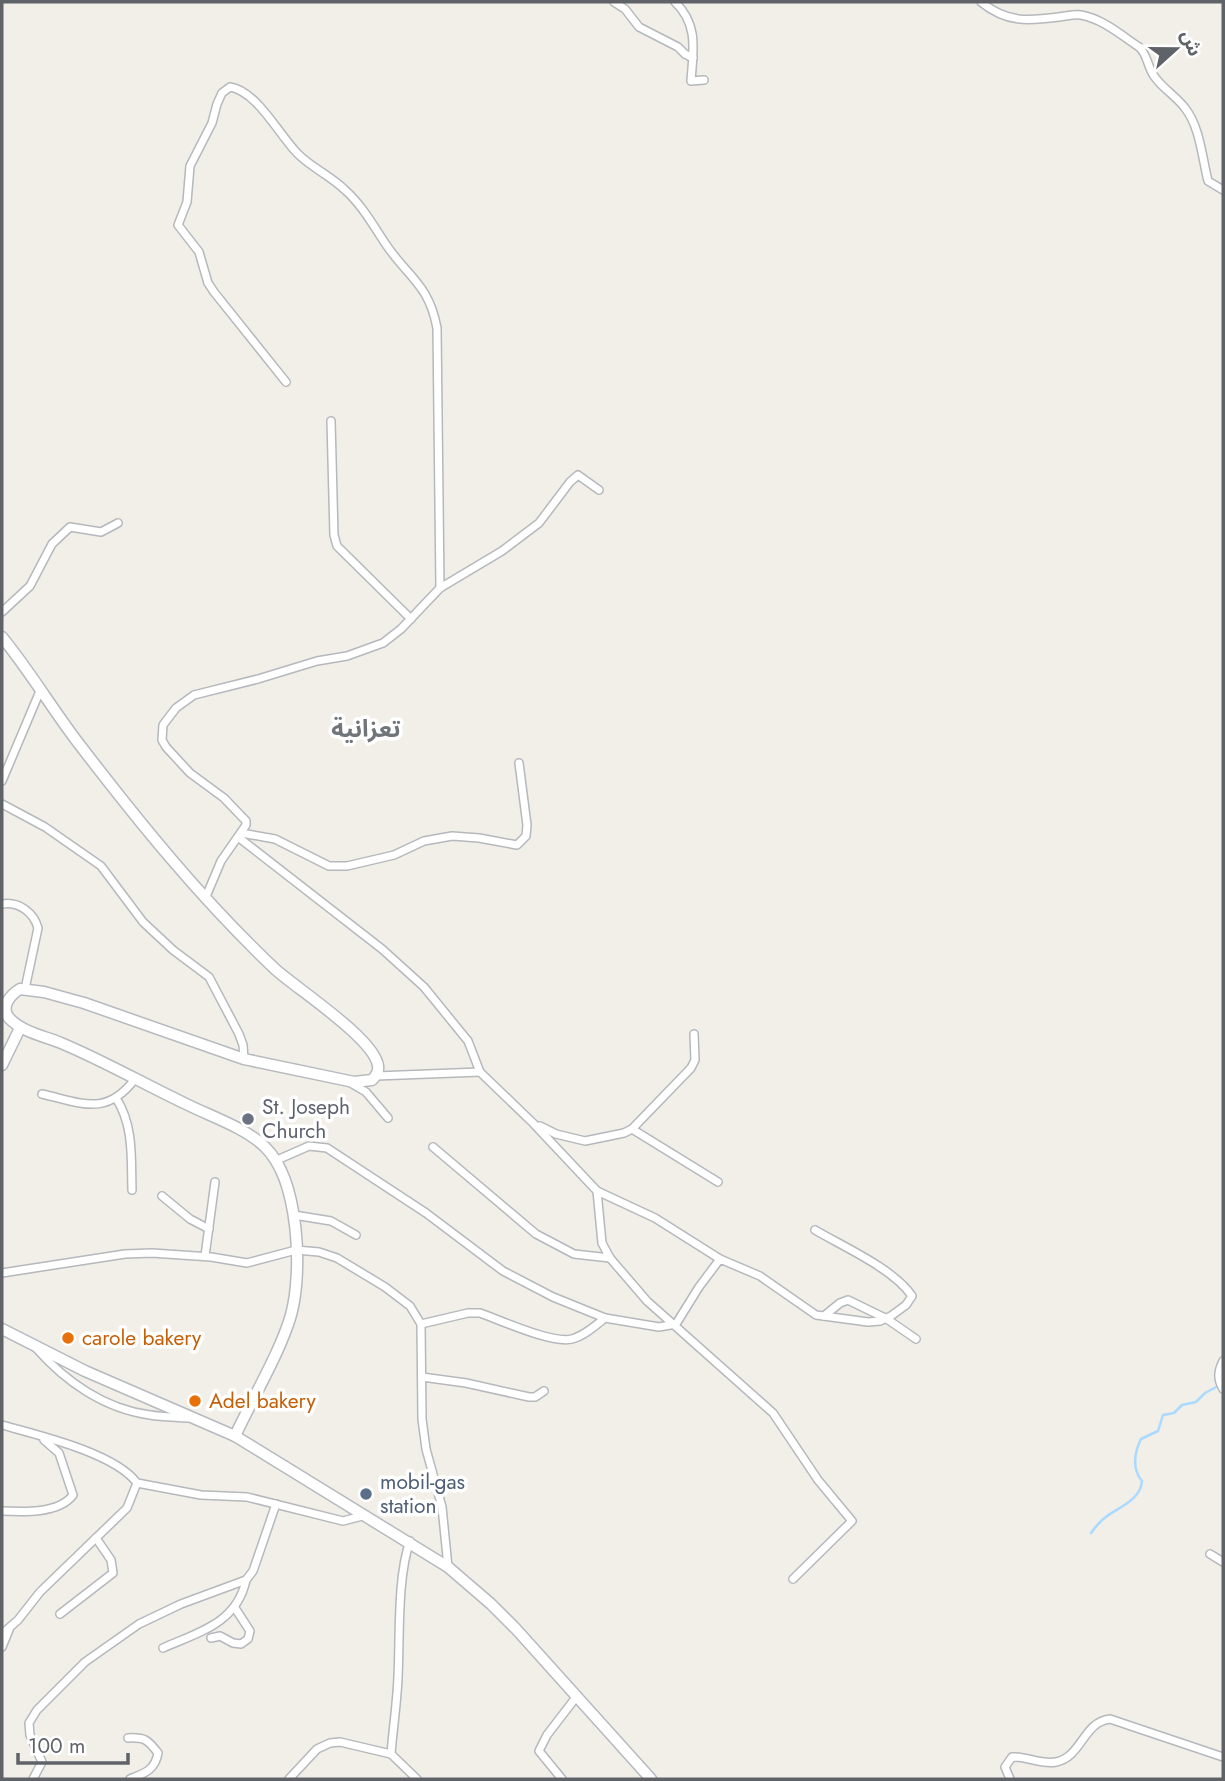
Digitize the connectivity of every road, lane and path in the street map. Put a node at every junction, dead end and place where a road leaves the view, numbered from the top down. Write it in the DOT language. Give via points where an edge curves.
graph roads {
  1 [pos="614,2"];
  2 [pos="675,2"];
  3 [pos="981,2"];
  4 [pos="693,58"];
  5 [pos="704,80"];
  6 [pos="1223,190"];
  7 [pos="286,382"];
  8 [pos="331,421"];
  9 [pos="599,490"];
  10 [pos="118,523"];
  11 [pos="440,588"];
  12 [pos="2,612"];
  13 [pos="411,619"];
  14 [pos="2,637"];
  15 [pos="40,691"];
  16 [pos="519,763"];
  17 [pos="2,781"];
  18 [pos="2,804"];
  19 [pos="239,835"];
  20 [pos="205,899"];
  21 [pos="2,904"];
  22 [pos="25,989"];
  23 [pos="3,1011"];
  24 [pos="20,1028"];
  25 [pos="694,1034"];
  26 [pos="244,1059"];
  27 [pos="2,1065"];
  28 [pos="480,1072"];
  29 [pos="376,1076"];
  30 [pos="135,1079"];
  31 [pos="345,1080"];
  32 [pos="42,1094"];
  33 [pos="117,1098"];
  34 [pos="388,1118"];
  35 [pos="533,1123"];
  36 [pos="632,1129"];
  37 [pos="433,1147"];
  38 [pos="277,1160"];
  39 [pos="215,1182"];
  40 [pos="718,1182"];
  41 [pos="132,1190"];
  42 [pos="597,1191"];
  43 [pos="162,1196"];
  44 [pos="294,1215"];
  45 [pos="209,1229"];
  46 [pos="815,1230"];
  47 [pos="356,1235"];
  48 [pos="296,1250"];
  49 [pos="205,1256"];
  50 [pos="610,1258"];
  51 [pos="720,1259"];
  52 [pos="2,1273"];
  53 [pos="824,1316"];
  54 [pos="605,1318"];
  55 [pos="887,1319"];
  56 [pos="421,1324"];
  57 [pos="676,1325"];
  58 [pos="2,1329"];
  59 [pos="916,1339"];
  60 [pos="34,1346"];
  61 [pos="1223,1361"];
  62 [pos="422,1377"];
  63 [pos="1223,1389"];
  64 [pos="544,1391"];
  65 [pos="192,1419"];
  66 [pos="2,1425"];
  67 [pos="38,1435"];
  68 [pos="235,1436"];
  69 [pos="137,1483"];
  70 [pos="276,1504"];
  71 [pos="2,1511"];
  72 [pos="366,1515"];
  73 [pos="96,1538"];
  74 [pos="410,1541"];
  75 [pos="1210,1553"];
  76 [pos="1223,1562"];
  77 [pos="448,1567"];
  78 [pos="793,1579"];
  79 [pos="246,1580"];
  80 [pos="235,1608"];
  81 [pos="60,1614"];
  82 [pos="11,1626"];
  83 [pos="2,1634"];
  84 [pos="211,1638"];
  85 [pos="2,1647"];
  86 [pos="163,1648"];
  87 [pos="577,1696"];
  88 [pos="128,1738"];
  89 [pos="391,1754"];
  90 [pos="1223,1757"];
  91 [pos="644,1775"];
  92 [pos="33,1779"];
  93 [pos="130,1779"];
  94 [pos="289,1779"];
  95 [pos="417,1779"];
  96 [pos="562,1779"];
  97 [pos="651,1779"];
  98 [pos="1010,1779"];
  1 -- 4 [label="street" via="639,27"];
  2 -- 4 [label="street" via="689,17"];
  3 -- 6 [label="street" via="1002,17 1032,20 1079,14 1097,19 1139,47 1161,86 1194,122 1208,181"];
  4 -- 5 [label="street" via="691,81"];
  7 -- 11 [label="street" via="214,292 199,252 178,225 187,202 190,166 222,93 230,88 252,99 299,155 350,195 431,304 437,328"];
  8 -- 13 [label="street" via="337,546"];
  9 -- 11 [label="street" via="578,475 538,523"];
  10 -- 12 [label="street" via="100,532 70,527 52,544 30,586"];
  11 -- 13 [label="street"];
  13 -- 19 [label="street" via="372,648 194,695 169,716 162,734 166,747 240,813 246,821"];
  14 -- 15 [label="street"];
  15 -- 17 [label="street"];
  15 -- 20 [label="street" via="133,814"];
  16 -- 19 [label="street" via="527,825 524,839 517,845 452,836 424,841 394,855 330,866 275,839"];
  18 -- 26 [label="street" via="101,866 143,922 209,977 239,1034"];
  19 -- 20 [label="street" via="221,861"];
  19 -- 28 [label="street" via="424,987 468,1041"];
  20 -- 29 [label="street" via="281,974 365,1044 378,1065"];
  21 -- 22 [label="street" via="28,911 36,919"];
  22 -- 23 [label="street" via="16,991"];
  22 -- 26 [label="street" via="84,1003"];
  23 -- 24 [label="street"];
  24 -- 27 [label="street"];
  24 -- 30 [label="street"];
  25 -- 36 [label="street" via="691,1068"];
  26 -- 31 [label="street"];
  28 -- 29 [label="street"];
  28 -- 35 [label="street"];
  29 -- 31 [label="street" via="368,1082"];
  30 -- 33 [label="street"];
  30 -- 38 [label="street" via="255,1138"];
  31 -- 34 [label="street" via="366,1092"];
  32 -- 33 [label="street" via="93,1105"];
  33 -- 41 [label="street" via="128,1125"];
  35 -- 36 [label="street" via="585,1141"];
  35 -- 42 [label="street"];
  36 -- 40 [label="street"];
  37 -- 50 [label="street" via="536,1234 574,1254"];
  38 -- 44 [label="street"];
  38 -- 54 [label="street" via="322,1145 426,1213 503,1271"];
  39 -- 45 [label="street"];
  42 -- 50 [label="street" via="602,1243"];
  42 -- 51 [label="street" via="655,1218"];
  43 -- 45 [label="street"];
  44 -- 47 [label="street" via="331,1221"];
  44 -- 48 [label="street"];
  45 -- 49 [label="street"];
  46 -- 55 [label="street" via="908,1290 912,1296 906,1305"];
  48 -- 49 [label="street" via="247,1263"];
  48 -- 56 [label="street" via="319,1252 356,1268 410,1306"];
  48 -- 68 [label="street" via="290,1317"];
  49 -- 52 [label="street" via="125,1254"];
  50 -- 57 [label="street" via="647,1301"];
  51 -- 53 [label="street" via="760,1276"];
  51 -- 57 [label="street"];
  53 -- 55 [label="street" via="868,1322"];
  53 -- 55 [label="street" via="848,1300"];
  54 -- 56 [label="street" via="579,1337 565,1340 480,1313"];
  54 -- 57 [label="street" via="659,1327"];
  55 -- 59 [label="street"];
  56 -- 62 [label="street"];
  57 -- 78 [label="street" via="773,1413 852,1521"];
  58 -- 60 [label="street"];
  60 -- 65 [label="street"];
  60 -- 65 [label="street" via="60,1374 103,1400 150,1415"];
  61 -- 63 [label="street" via="1218,1380"];
  62 -- 64 [label="street" via="529,1397"];
  62 -- 77 [label="street" via="426,1449 442,1507"];
  65 -- 68 [label="street"];
  66 -- 67 [label="street"];
  67 -- 69 [label="street" via="107,1460 130,1473"];
  67 -- 71 [label="street" via="59,1453 73,1495 34,1513"];
  68 -- 72 [label="street"];
  69 -- 70 [label="street"];
  69 -- 73 [label="street" via="127,1508"];
  70 -- 72 [label="street" via="343,1521"];
  70 -- 79 [label="street"];
  72 -- 74 [label="street"];
  73 -- 81 [label="street" via="111,1560 113,1573"];
  73 -- 82 [label="street"];
  74 -- 77 [label="street"];
  74 -- 89 [label="street" via="403,1573"];
  75 -- 76 [label="street"];
  77 -- 87 [label="street" via="491,1604"];
  79 -- 80 [label="street"];
  79 -- 92 [label="street" via="139,1625 85,1662 29,1723 42,1762"];
  80 -- 84 [label="street" via="250,1631 248,1639 241,1644 220,1636"];
  80 -- 86 [label="street" via="212,1626"];
  82 -- 83 [label="street"];
  82 -- 85 [label="street"];
  87 -- 91 [label="street"];
  87 -- 96 [label="street" via="539,1751"];
  88 -- 93 [label="street" via="142,1737 158,1753 156,1764"];
  89 -- 94 [label="street" via="351,1743 330,1743 317,1749"];
  89 -- 95 [label="street"];
  90 -- 98 [label="street" via="1110,1719 1100,1720 1062,1761 1012,1757 1005,1767"];
  91 -- 97 [label="street"];
}
